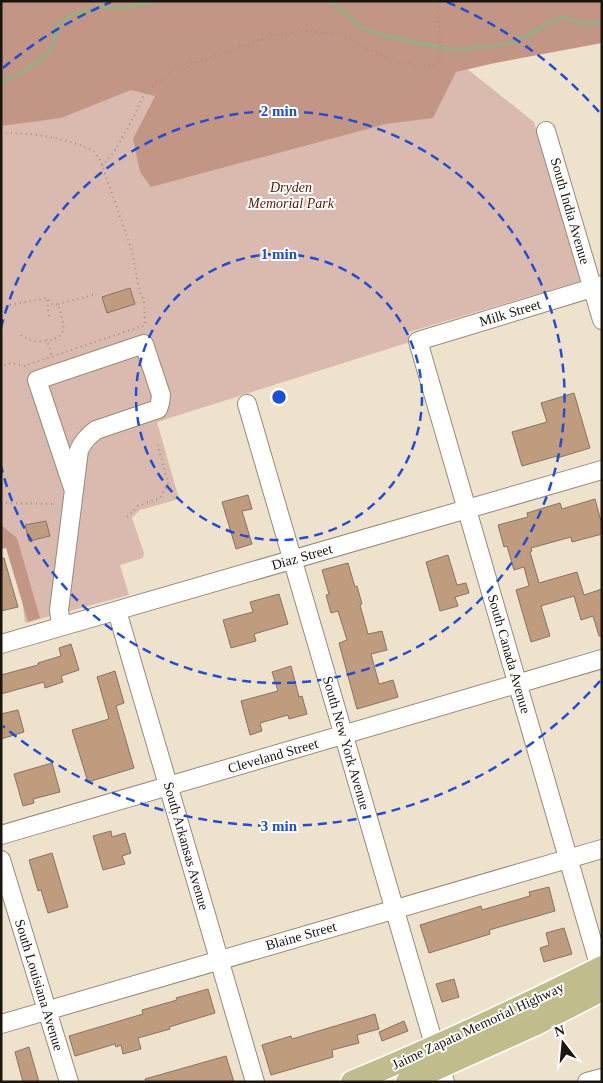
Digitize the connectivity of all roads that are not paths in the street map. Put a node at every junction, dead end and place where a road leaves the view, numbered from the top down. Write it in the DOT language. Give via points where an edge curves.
graph roads {
  1 [pos="546,131"];
  2 [pos="597,287"];
  3 [pos="602,320"];
  4 [pos="418,341"];
  5 [pos="247,404"];
  6 [pos="602,470"];
  7 [pos="74,491"];
  8 [pos="467,509"];
  9 [pos="292,560"];
  10 [pos="118,611"];
  11 [pos="61,626"];
  12 [pos="1,644"];
  13 [pos="602,659"];
  14 [pos="518,684"];
  15 [pos="344,735"];
  16 [pos="169,786"];
  17 [pos="1,835"];
  18 [pos="602,849"];
  19 [pos="568,858"];
  20 [pos="1,860"];
  21 [pos="394,910"];
  22 [pos="219,960"];
  23 [pos="601,967"];
  24 [pos="602,990"];
  25 [pos="47,1011"];
  26 [pos="1,1024"];
  27 [pos="440,1065"];
  28 [pos="602,1078"];
  29 [pos="69,1082"];
  30 [pos="254,1082"];
  31 [pos="352,1082"];
  32 [pos="407,1082"];
  33 [pos="587,1082"];
  1 -- 2 [label="street, South India Avenue"];
  2 -- 3 [label="street, South India Avenue"];
  2 -- 4 [label="street, Milk Street"];
  4 -- 8 [label="street, South Canada Avenue"];
  5 -- 9 [label="street, South New York Avenue"];
  6 -- 8 [label="street, Diaz Street"];
  7 -- 7 [label="street" via="37,380 144,344 161,395 158,409 88,435 79,450"];
  7 -- 11 [label="street" via="59,610"];
  8 -- 9 [label="street, Diaz Street"];
  8 -- 14 [label="street, South Canada Avenue"];
  9 -- 10 [label="street, Diaz Street"];
  9 -- 15 [label="street, South New York Avenue"];
  10 -- 11 [label="street, Diaz Street"];
  10 -- 16 [label="street, South Arkansas Avenue"];
  11 -- 12 [label="street, Diaz Street"];
  13 -- 14 [label="street, Cleveland Street"];
  14 -- 15 [label="street, Cleveland Street"];
  14 -- 19 [label="street, South Canada Avenue"];
  15 -- 16 [label="street, Cleveland Street"];
  15 -- 21 [label="street, South New York Avenue"];
  16 -- 17 [label="street, Cleveland Street"];
  16 -- 22 [label="street, South Arkansas Avenue"];
  18 -- 19 [label="street, Blaine Street"];
  19 -- 21 [label="street, Blaine Street"];
  19 -- 23 [label="street, South Canada Avenue"];
  20 -- 25 [label="street, South Louisiana Avenue"];
  21 -- 22 [label="street, Blaine Street"];
  21 -- 27 [label="street, South New York Avenue"];
  22 -- 25 [label="street, Blaine Street"];
  22 -- 30 [label="street, South Arkansas Avenue"];
  23 -- 27 [label="main road, Jaime Zapata Memorial Highway" via="540,998"];
  24 -- 27 [label="main road, Jaime Zapata Memorial Highway" via="536,1024"];
  25 -- 26 [label="street, Blaine Street"];
  25 -- 29 [label="street, South Louisiana Avenue"];
  27 -- 31 [label="main road, Jaime Zapata Memorial Highway"];
  27 -- 32 [label="main road, Jaime Zapata Memorial Highway"];
  28 -- 33 [label="street"];
}
